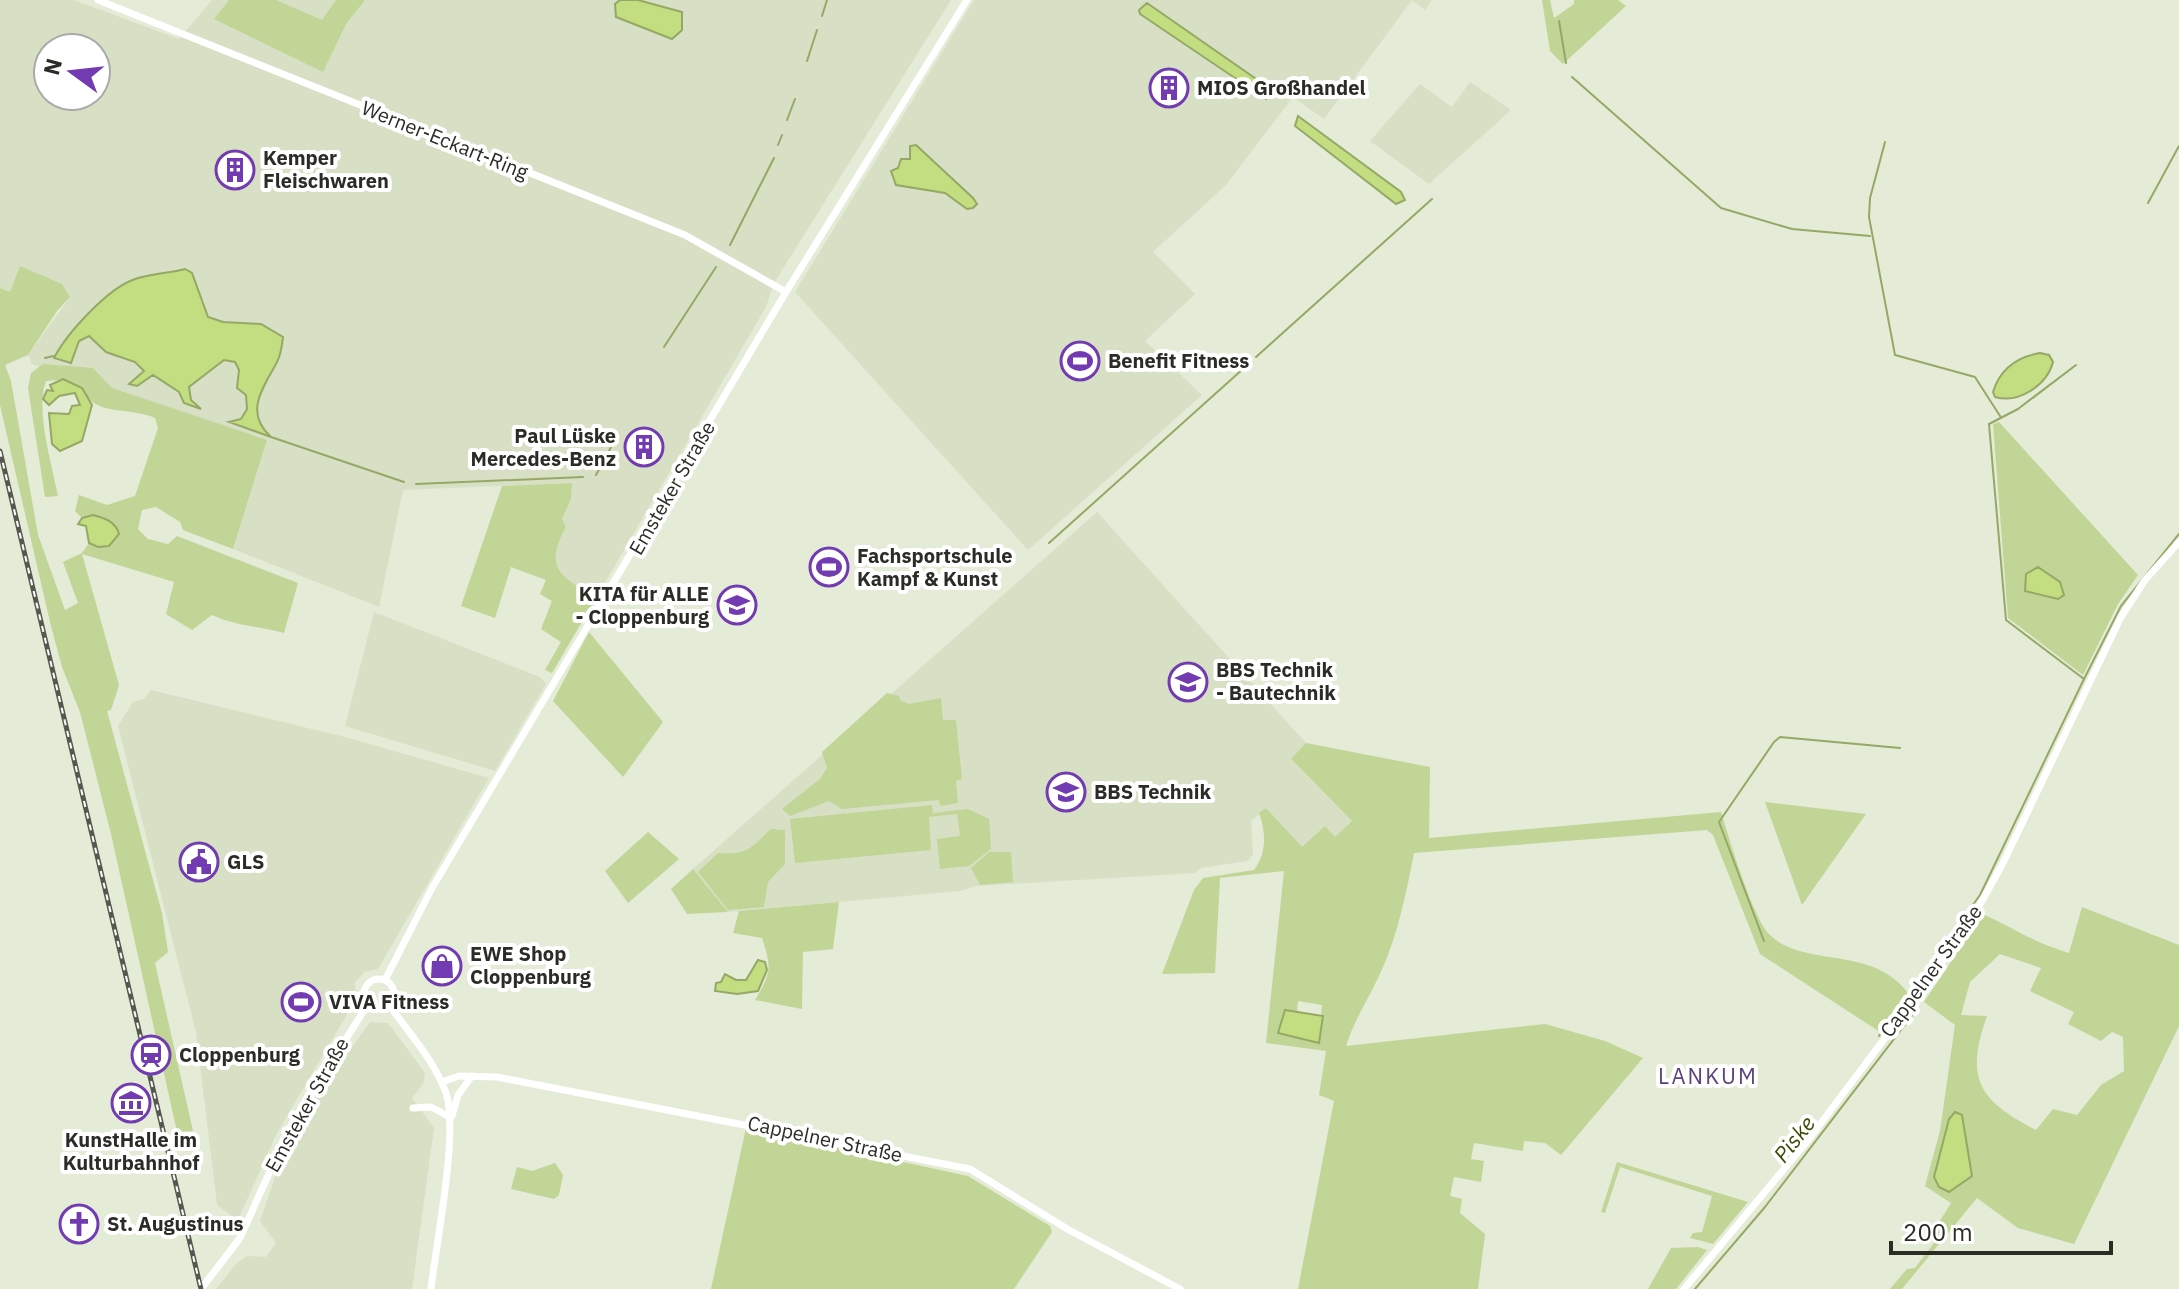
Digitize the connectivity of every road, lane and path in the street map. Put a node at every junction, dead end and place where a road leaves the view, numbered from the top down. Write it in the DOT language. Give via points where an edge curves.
graph roads {
  1 [pos="98,0"];
  2 [pos="967,0"];
  3 [pos="786,292"];
  4 [pos="2179,542"];
  5 [pos="385,980"];
  6 [pos="368,1004"];
  7 [pos="389,1005"];
  8 [pos="472,1076"];
  9 [pos="442,1082"];
  10 [pos="413,1108"];
  11 [pos="450,1120"];
  12 [pos="201,1289"];
  13 [pos="431,1289"];
  14 [pos="1180,1289"];
  15 [pos="1684,1289"];
  1 -- 3 [label="street, Werner-Eckart-Ring" via="685,235"];
  2 -- 3 [label="street, Emsteker Straße"];
  3 -- 5 [label="street, Emsteker Straße" via="432,888"];
  4 -- 15 [label="street, Cappelner Straße" via="2121,617 1964,933 1809,1139"];
  5 -- 6 [label="street, Emsteker Straße" via="372,981 366,988"];
  5 -- 7 [label="street" via="394,992"];
  6 -- 7 [label="street" via="376,1009"];
  6 -- 12 [label="street, Emsteker Straße" via="288,1131 240,1238"];
  7 -- 9 [label="street"];
  8 -- 9 [label="street, Cappelner Straße"];
  8 -- 11 [label="street" via="458,1095"];
  8 -- 14 [label="street, Cappelner Straße" via="719,1118 970,1169"];
  9 -- 11 [label="street"];
  10 -- 11 [label="street" via="431,1107"];
  11 -- 13 [label="street"];
}
